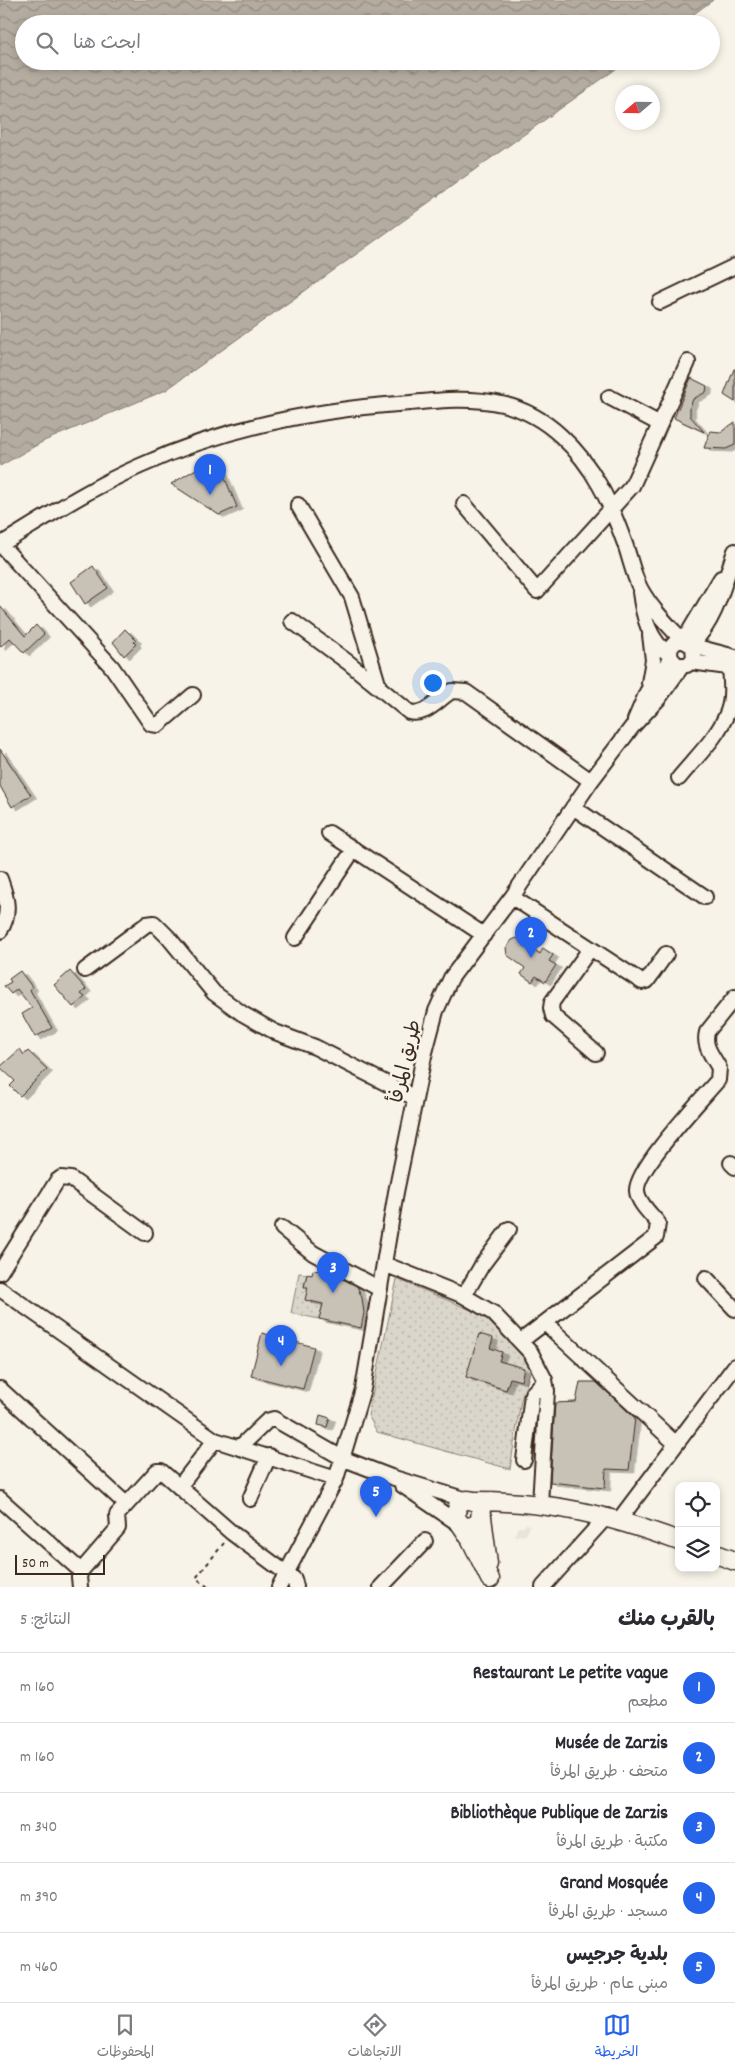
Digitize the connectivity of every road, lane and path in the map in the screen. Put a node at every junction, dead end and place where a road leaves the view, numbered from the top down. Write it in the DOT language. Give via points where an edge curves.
graph roads {
  1 [pos="735,266"];
  2 [pos="660,302"];
  3 [pos="688,362"];
  4 [pos="609,397"];
  5 [pos="660,424"];
  6 [pos="464,504"];
  7 [pos="298,505"];
  8 [pos="612,506"];
  9 [pos="0,545"];
  10 [pos="733,557"];
  11 [pos="640,587"];
  12 [pos="292,621"];
  13 [pos="648,627"];
  14 [pos="688,643"];
  15 [pos="678,660"];
  16 [pos="733,664"];
  17 [pos="379,687"];
  18 [pos="647,692"];
  19 [pos="193,695"];
  20 [pos="632,727"];
  21 [pos="680,778"];
  22 [pos="591,781"];
  23 [pos="573,807"];
  24 [pos="329,833"];
  25 [pos="354,849"];
  26 [pos="0,879"];
  27 [pos="512,897"];
  28 [pos="705,897"];
  29 [pos="0,930"];
  30 [pos="484,935"];
  31 [pos="295,938"];
  32 [pos="590,949"];
  33 [pos="666,954"];
  34 [pos="85,970"];
  35 [pos="735,997"];
  36 [pos="596,1053"];
  37 [pos="415,1098"];
  38 [pos="282,1228"];
  39 [pos="509,1229"];
  40 [pos="145,1233"];
  41 [pos="384,1264"];
  42 [pos="0,1272"];
  43 [pos="706,1278"];
  44 [pos="0,1289"];
  45 [pos="380,1289"];
  46 [pos="464,1296"];
  47 [pos="735,1309"];
  48 [pos="545,1324"];
  49 [pos="521,1342"];
  50 [pos="735,1366"];
  51 [pos="545,1380"];
  52 [pos="0,1389"];
  53 [pos="215,1440"];
  54 [pos="675,1443"];
  55 [pos="240,1447"];
  56 [pos="269,1456"];
  57 [pos="344,1459"];
  58 [pos="524,1460"];
  59 [pos="392,1478"];
  60 [pos="336,1479"];
  61 [pos="179,1487"];
  62 [pos="250,1498"];
  63 [pos="0,1499"];
  64 [pos="540,1503"];
  65 [pos="126,1504"];
  66 [pos="477,1507"];
  67 [pos="613,1518"];
  68 [pos="461,1525"];
  69 [pos="232,1533"];
  70 [pos="675,1540"];
  71 [pos="424,1541"];
  72 [pos="720,1555"];
  73 [pos="735,1561"];
  74 [pos="82,1571"];
  75 [pos="283,1581"];
  76 [pos="490,1583"];
  77 [pos="80,1587"];
  78 [pos="208,1587"];
  79 [pos="296,1587"];
  80 [pos="381,1587"];
  81 [pos="543,1587"];
  1 -- 2 [label="street"];
  3 -- 5 [label="street"];
  4 -- 5 [label="street"];
  5 -- 8 [label="street" via="632,486"];
  6 -- 8 [label="street" via="537,591"];
  7 -- 17 [label="street" via="352,597"];
  8 -- 9 [label="street" via="596,475 560,434 523,410 504,404 457,399 319,413 269,423 190,447 90,490"];
  8 -- 11 [label="street"];
  9 -- 19 [label="street" via="112,667 151,724 158,725"];
  10 -- 14 [label="street"];
  11 -- 13 [label="street"];
  11 -- 14 [label="street" via="659,615"];
  12 -- 17 [label="street"];
  13 -- 15 [label="street" via="656,643"];
  13 -- 18 [label="street" via="653,660"];
  14 -- 15 [label="street" via="673,645"];
  14 -- 15 [label="street" via="695,654"];
  14 -- 16 [label="street"];
  15 -- 16 [label="street"];
  15 -- 18 [label="street"];
  15 -- 20 [label="street" via="659,698"];
  16 -- 21 [label="street" via="729,709 720,726"];
  17 -- 22 [label="street" via="415,714 427,710 452,691 466,692"];
  18 -- 20 [label="street"];
  20 -- 22 [label="street, طريق المرفأ"];
  22 -- 23 [label="street, طريق المرفأ"];
  23 -- 27 [label="street, طريق المرفأ"];
  23 -- 28 [label="street"];
  24 -- 25 [label="street"];
  25 -- 30 [label="street"];
  25 -- 31 [label="street"];
  26 -- 29 [label="street" via="7,909 5,923"];
  27 -- 30 [label="street, طريق المرفأ"];
  27 -- 32 [label="street"];
  30 -- 37 [label="street, طريق المرفأ" via="451,978 436,1011"];
  32 -- 33 [label="street" via="642,982 647,981"];
  32 -- 36 [label="street" via="551,1008 554,1016"];
  34 -- 37 [label="street" via="147,924 154,923 214,993 243,1014"];
  35 -- 48 [label="street" via="705,1038 709,1052 720,1068 718,1080 655,1154 638,1184 639,1198 658,1223 656,1237"];
  37 -- 41 [label="street, طريق المرفأ"];
  38 -- 45 [label="street" via="313,1253"];
  39 -- 46 [label="street"];
  40 -- 42 [label="street" via="70,1179 61,1178"];
  41 -- 45 [label="street, طريق المرفأ"];
  41 -- 46 [label="street"];
  43 -- 47 [label="street"];
  44 -- 53 [label="street"];
  45 -- 57 [label="street, طريق المرفأ" via="363,1390"];
  46 -- 49 [label="street" via="494,1313"];
  48 -- 49 [label="street"];
  48 -- 54 [label="street"];
  49 -- 51 [label="street"];
  50 -- 54 [label="street"];
  51 -- 58 [label="street" via="532,1394"];
  51 -- 64 [label="street" via="547,1429"];
  52 -- 65 [label="street"];
  53 -- 55 [label="street"];
  53 -- 61 [label="street"];
  54 -- 67 [label="street"];
  55 -- 56 [label="street"];
  55 -- 57 [label="street" via="267,1421 274,1420"];
  56 -- 60 [label="street"];
  56 -- 62 [label="street"];
  57 -- 59 [label="street"];
  57 -- 60 [label="street, طريق المرفأ"];
  59 -- 66 [label="street"];
  59 -- 68 [label="street"];
  60 -- 75 [label="street, طريق المرفأ"];
  61 -- 65 [label="street" via="158,1470"];
  61 -- 69 [label="street"];
  63 -- 74 [label="street"];
  64 -- 66 [label="main road" via="516,1501"];
  64 -- 67 [label="main road"];
  65 -- 74 [label="street" via="116,1516 118,1528"];
  66 -- 68 [label="main road" via="477,1525"];
  66 -- 68 [label="main road" via="456,1507 454,1516"];
  66 -- 76 [label="main road"];
  67 -- 70 [label="main road"];
  67 -- 81 [label="street"];
  68 -- 76 [label="main road"];
  69 -- 75 [label="street"];
  69 -- 78 [label="path" via="196,1578"];
  71 -- 80 [label="street"];
  72 -- 73 [label="main road"];
  74 -- 77 [label="street"];
  75 -- 79 [label="street" via="294,1579"];
}
